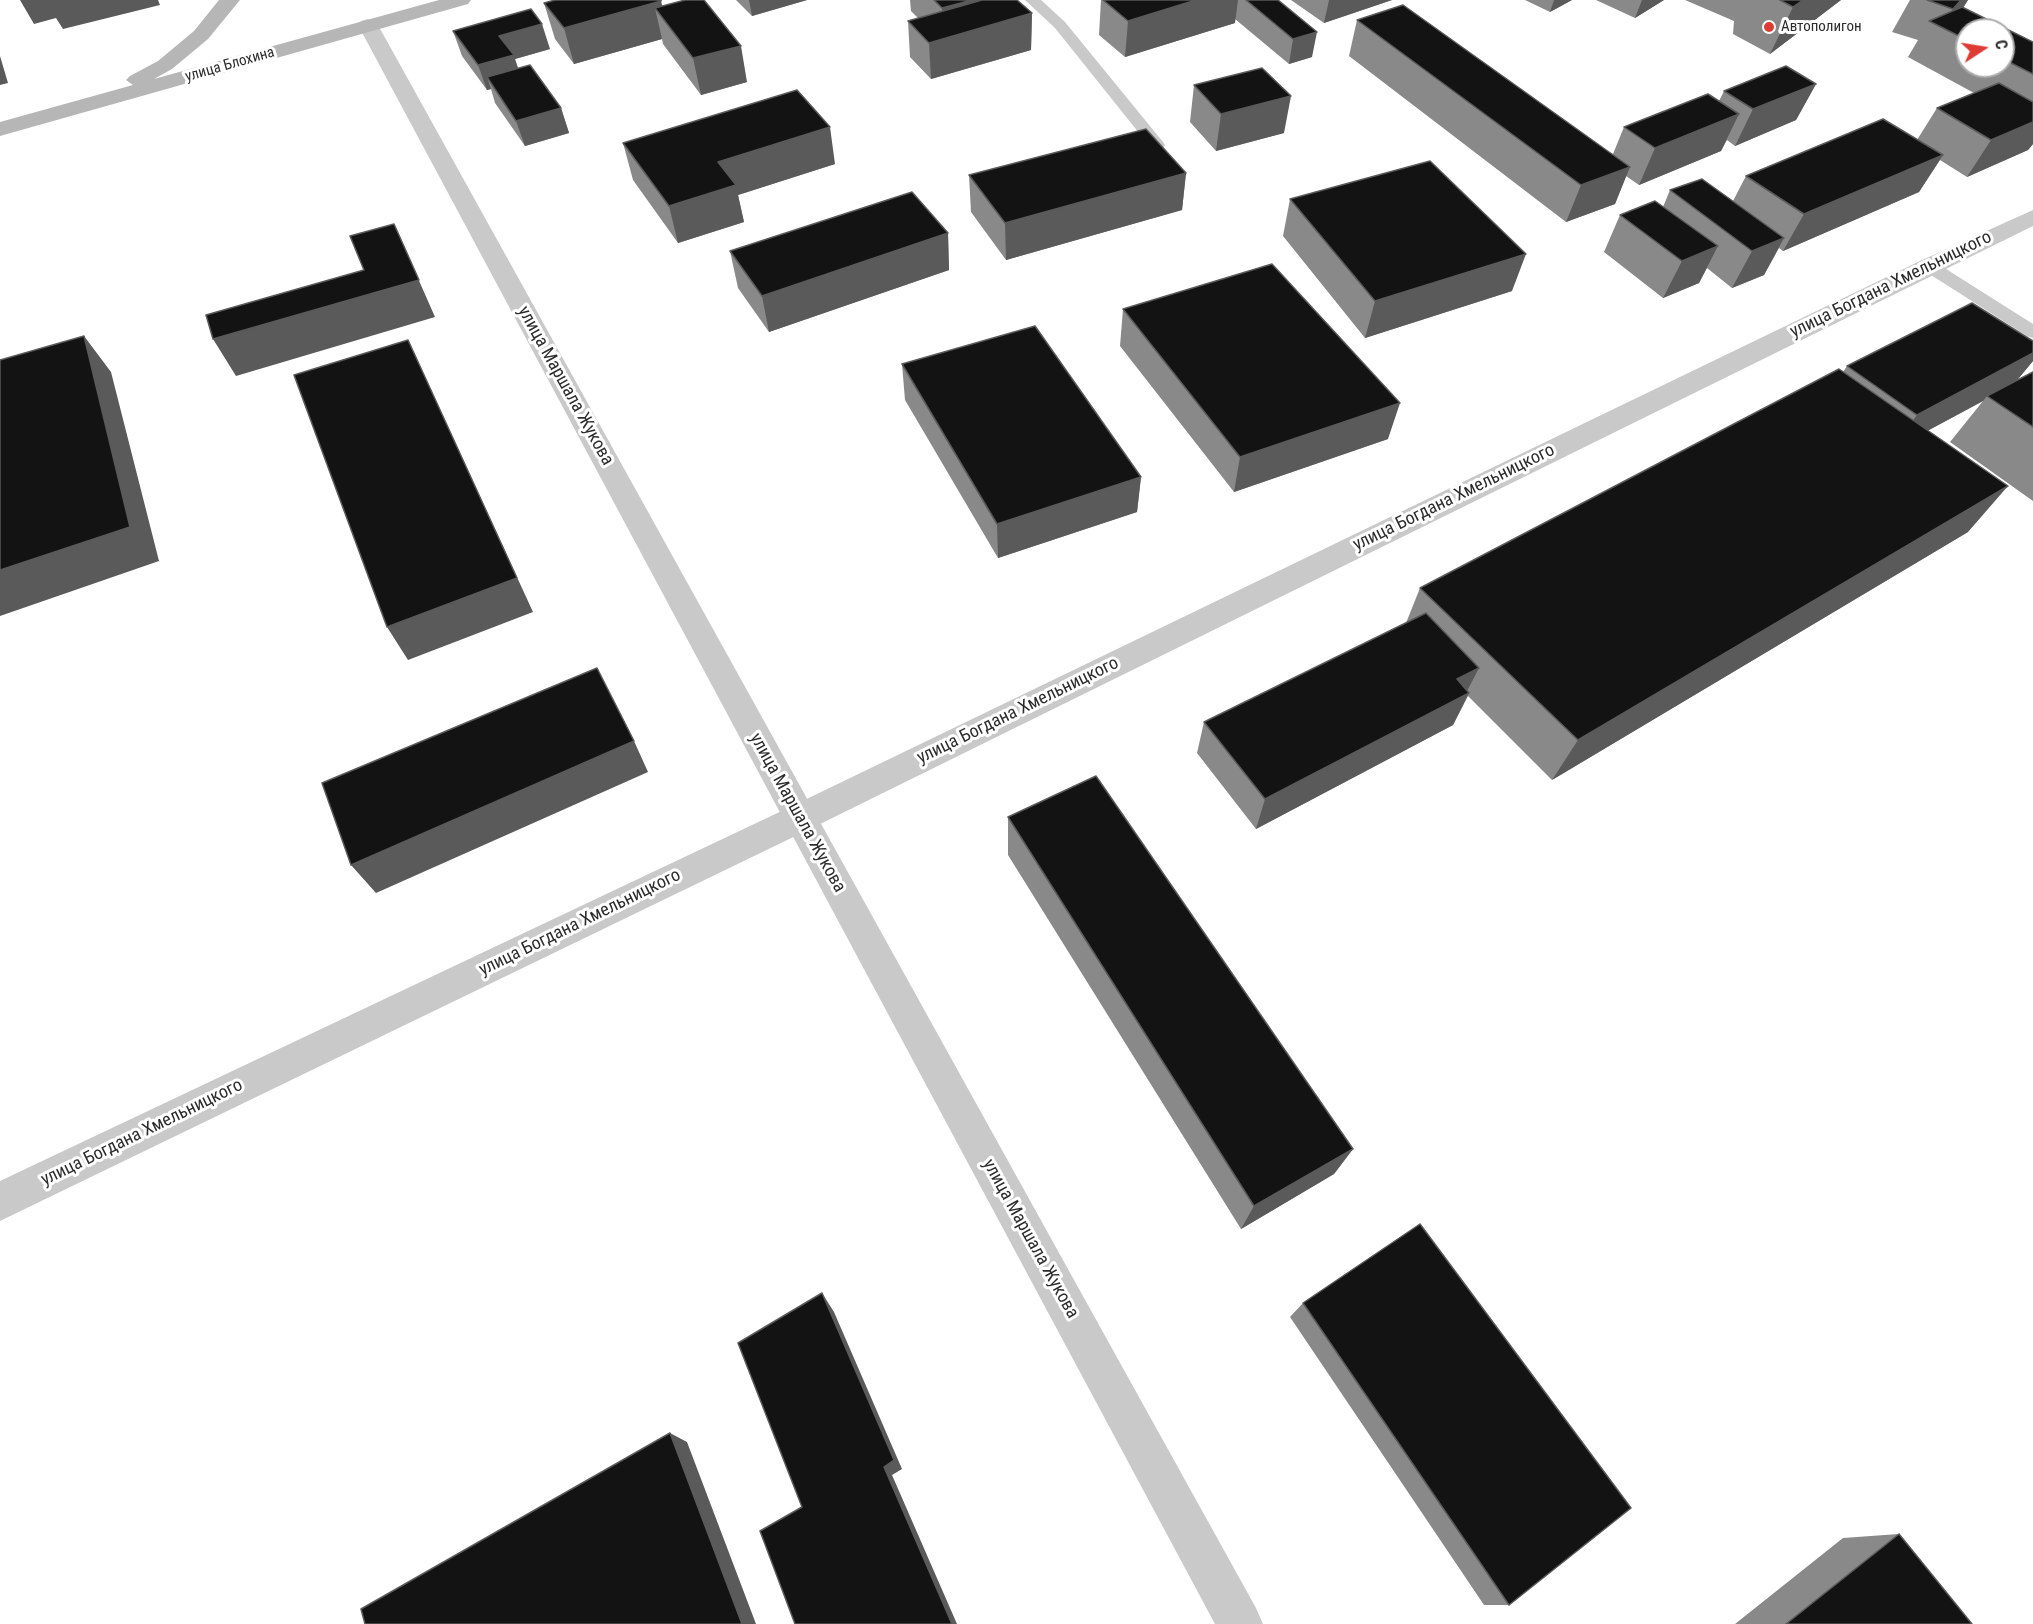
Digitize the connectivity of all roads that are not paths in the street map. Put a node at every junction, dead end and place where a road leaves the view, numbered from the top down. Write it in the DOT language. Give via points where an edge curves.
graph roads {
  1 [pos="230,0"];
  2 [pos="461,0"];
  3 [pos="1032,0"];
  4 [pos="364,16"];
  5 [pos="91,106"];
  6 [pos="0,129"];
  7 [pos="1157,146"];
  8 [pos="2033,217"];
  9 [pos="1929,266"];
  10 [pos="2033,332"];
  11 [pos="800,818"];
  12 [pos="0,1201"];
  13 [pos="1240,1624"];
  1 -- 5 [label="main road" via="201,35 165,65"];
  2 -- 4 [label="main road, улица Блохина"];
  3 -- 7 [label="lane" via="1060,25"];
  4 -- 5 [label="main road, улица Блохина"];
  4 -- 11 [label="street, улица Маршала Жукова"];
  5 -- 6 [label="main road, улица Блохина"];
  8 -- 9 [label="street, улица Богдана Хмельницкого"];
  9 -- 10 [label="lane"];
  9 -- 11 [label="street, улица Богдана Хмельницкого"];
  11 -- 12 [label="street, улица Богдана Хмельницкого"];
  11 -- 13 [label="street, улица Маршала Жукова"];
}
